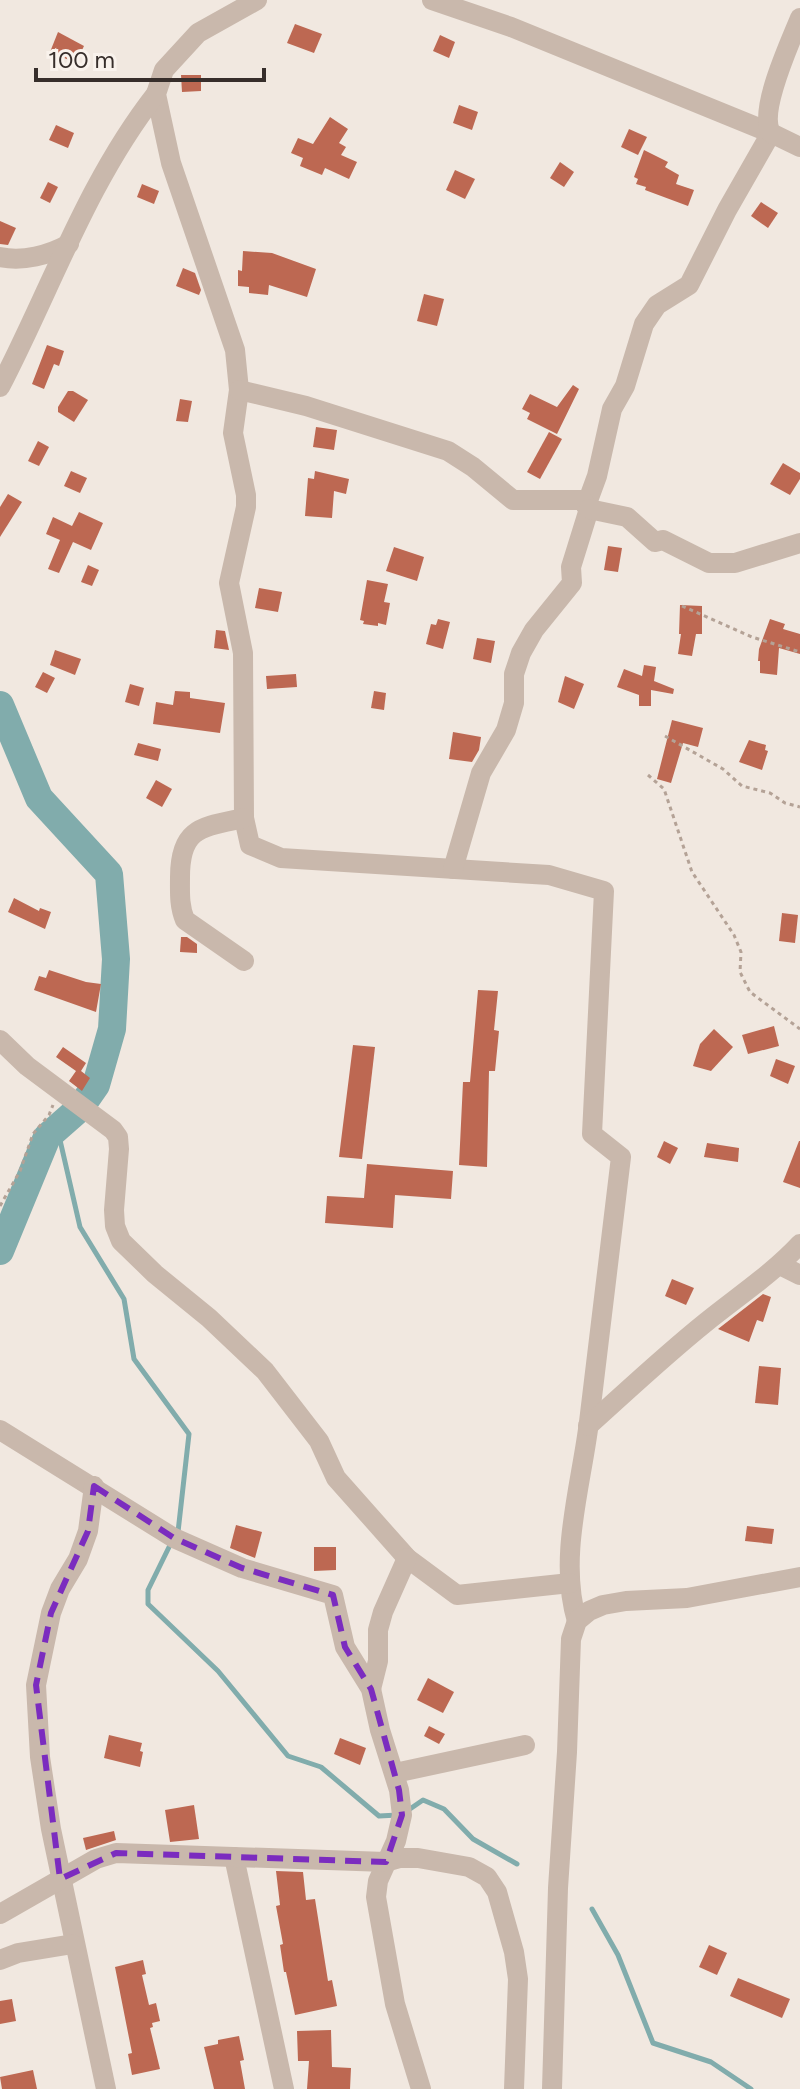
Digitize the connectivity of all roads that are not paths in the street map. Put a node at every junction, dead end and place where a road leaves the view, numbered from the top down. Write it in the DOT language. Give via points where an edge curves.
graph roads {
  1 [pos="257,0"];
  2 [pos="432,0"];
  3 [pos="472,6"];
  4 [pos="800,18"];
  5 [pos="156,94"];
  6 [pos="771,133"];
  7 [pos="800,147"];
  8 [pos="69,244"];
  9 [pos="0,257"];
  10 [pos="0,387"];
  11 [pos="239,390"];
  12 [pos="588,507"];
  13 [pos="800,543"];
  14 [pos="244,818"];
  15 [pos="453,869"];
  16 [pos="244,961"];
  17 [pos="0,1040"];
  18 [pos="800,1244"];
  19 [pos="780,1265"];
  20 [pos="800,1275"];
  21 [pos="588,1426"];
  22 [pos="0,1430"];
  23 [pos="94,1486"];
  24 [pos="407,1558"];
  25 [pos="800,1577"];
  26 [pos="570,1583"];
  27 [pos="577,1621"];
  28 [pos="371,1689"];
  29 [pos="525,1745"];
  30 [pos="395,1773"];
  31 [pos="234,1857"];
  32 [pos="386,1862"];
  33 [pos="60,1879"];
  34 [pos="0,1914"];
  35 [pos="73,1944"];
  36 [pos="0,1960"];
  37 [pos="106,2089"];
  38 [pos="284,2089"];
  39 [pos="421,2089"];
  40 [pos="514,2089"];
  41 [pos="552,2089"];
  1 -- 5 [label="street" via="198,33 164,70"];
  2 -- 3 [label="street"];
  3 -- 6 [label="street"];
  4 -- 6 [label="street" via="767,118"];
  5 -- 8 [label="street" via="108,164"];
  5 -- 11 [label="street" via="171,163 235,350"];
  6 -- 7 [label="street"];
  6 -- 12 [label="street" via="689,285 657,305 644,324 625,386 612,409"];
  8 -- 9 [label="street" via="41,255"];
  8 -- 10 [label="street"];
  11 -- 12 [label="street" via="448,451 513,500 582,500"];
  11 -- 14 [label="street" via="233,433 246,507 229,583 243,653"];
  12 -- 13 [label="street" via="627,517 655,542 663,540 709,563 735,563"];
  12 -- 15 [label="street" via="571,567 572,583 521,653 506,730 481,773"];
  14 -- 15 [label="street" via="250,845 281,858"];
  14 -- 16 [label="street" via="192,833 181,850 180,892 185,920"];
  15 -- 21 [label="street" via="549,875 604,891 592,1134 621,1157"];
  17 -- 24 [label="street" via="113,1130 119,1149 115,1226 121,1241 265,1371 319,1441 336,1478"];
  18 -- 19 [label="street"];
  19 -- 20 [label="street"];
  19 -- 21 [label="street" via="653,1366"];
  21 -- 26 [label="street"];
  22 -- 23 [label="street"];
  23 -- 28 [label="street" via="174,1538 242,1568 333,1595 345,1647"];
  23 -- 33 [label="street" via="88,1531 51,1613 36,1685 40,1757"];
  24 -- 26 [label="street" via="457,1595"];
  24 -- 28 [label="street" via="378,1630"];
  25 -- 27 [label="street" via="687,1598 603,1605"];
  26 -- 27 [label="street"];
  27 -- 41 [label="street" via="571,1639"];
  28 -- 30 [label="street"];
  29 -- 30 [label="street"];
  30 -- 32 [label="street" via="402,1815"];
  31 -- 32 [label="street"];
  31 -- 33 [label="street" via="116,1853"];
  31 -- 38 [label="street"];
  32 -- 39 [label="street" via="376,1897 378,1916 395,2004"];
  32 -- 40 [label="street" via="418,1858 469,1867 487,1877 497,1892 518,1979"];
  33 -- 34 [label="street"];
  33 -- 35 [label="street"];
  35 -- 36 [label="street"];
  35 -- 37 [label="street"];
}
